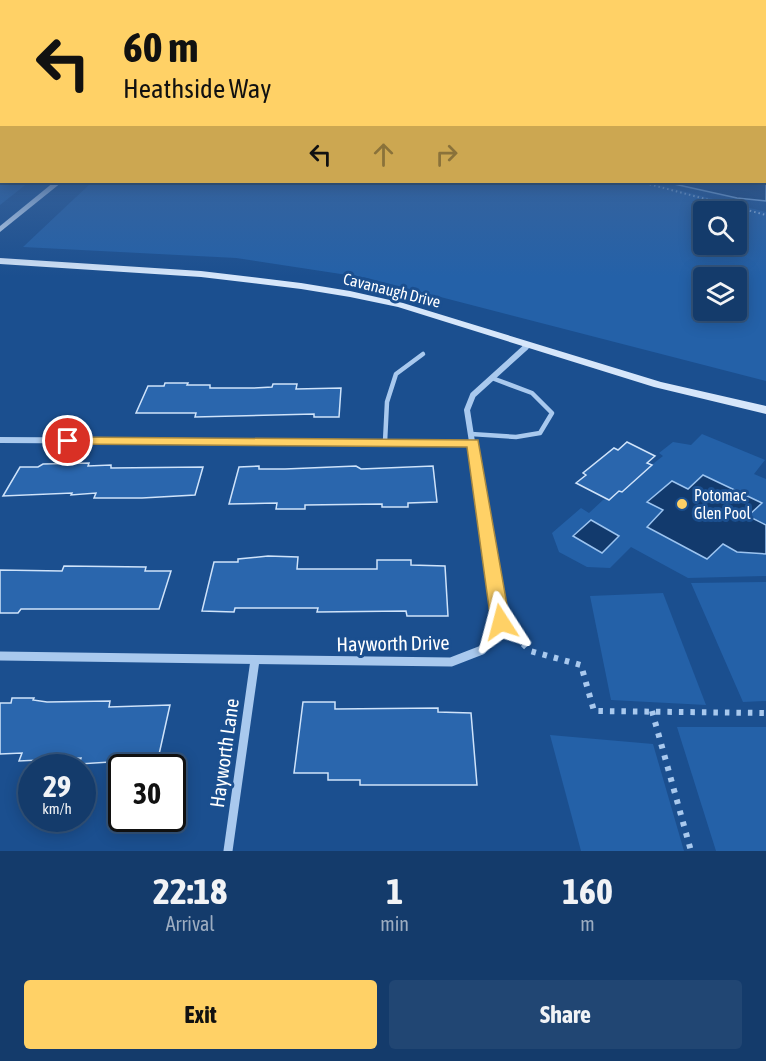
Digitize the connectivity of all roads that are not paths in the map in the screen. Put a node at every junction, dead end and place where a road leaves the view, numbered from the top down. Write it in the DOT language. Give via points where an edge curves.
graph roads {
  1 [pos="39,198"];
  2 [pos="0,230"];
  3 [pos="0,261"];
  4 [pos="528,345"];
  5 [pos="423,354"];
  6 [pos="492,378"];
  7 [pos="766,410"];
  8 [pos="472,439"];
  9 [pos="0,440"];
  10 [pos="385,442"];
  11 [pos="0,656"];
  12 [pos="255,660"];
  13 [pos="228,851"];
  1 -- 2 [label="street"];
  3 -- 4 [label="street, Cavanaugh Drive" via="261,278 400,305"];
  4 -- 6 [label="street"];
  4 -- 7 [label="street, Cavanaugh Drive" via="658,385"];
  5 -- 10 [label="lane" via="396,374 387,402"];
  6 -- 8 [label="street" via="473,395 467,410"];
  6 -- 8 [label="lane" via="532,393 552,413 540,433"];
  8 -- 10 [label="street"];
  8 -- 12 [label="street, Hayworth Drive" via="501,622 482,650 451,662"];
  9 -- 10 [label="street"];
  11 -- 12 [label="street, Hayworth Drive"];
  12 -- 13 [label="street, Hayworth Lane"];
}
